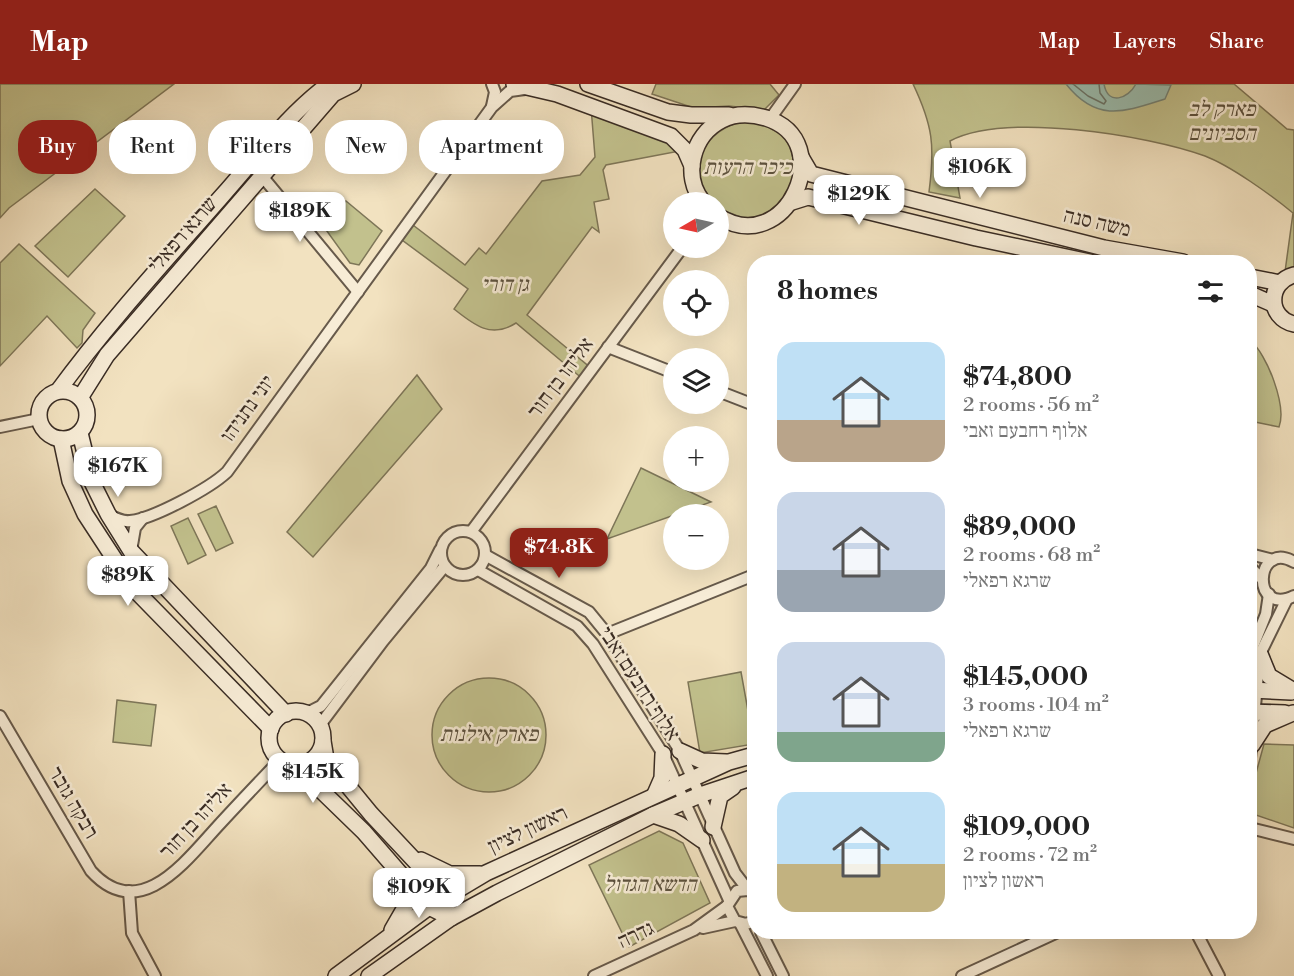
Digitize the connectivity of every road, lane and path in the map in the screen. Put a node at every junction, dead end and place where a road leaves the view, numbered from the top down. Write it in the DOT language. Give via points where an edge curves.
graph roads {
  1 [pos="329,84"];
  2 [pos="353,84"];
  3 [pos="492,84"];
  4 [pos="514,84"];
  5 [pos="588,84"];
  6 [pos="795,84"];
  7 [pos="530,88"];
  8 [pos="492,106"];
  9 [pos="738,115"];
  10 [pos="770,119"];
  11 [pos="801,157"];
  12 [pos="692,166"];
  13 [pos="262,176"];
  14 [pos="698,192"];
  15 [pos="792,202"];
  16 [pos="729,220"];
  17 [pos="1057,255"];
  18 [pos="1144,255"];
  19 [pos="675,258"];
  20 [pos="1294,275"];
  21 [pos="1257,278"];
  22 [pos="1280,283"];
  23 [pos="358,292"];
  24 [pos="1257,297"];
  25 [pos="1274,304"];
  26 [pos="1292,327"];
  27 [pos="608,347"];
  28 [pos="663,369"];
  29 [pos="58,391"];
  30 [pos="729,395"];
  31 [pos="80,398"];
  32 [pos="747,402"];
  33 [pos="39,419"];
  34 [pos="0,427"];
  35 [pos="80,433"];
  36 [pos="61,439"];
  37 [pos="108,514"];
  38 [pos="143,518"];
  39 [pos="471,532"];
  40 [pos="1294,549"];
  41 [pos="441,550"];
  42 [pos="131,551"];
  43 [pos="485,555"];
  44 [pos="1257,556"];
  45 [pos="1273,560"];
  46 [pos="1290,560"];
  47 [pos="444,567"];
  48 [pos="478,570"];
  49 [pos="1257,574"];
  50 [pos="747,578"];
  51 [pos="1262,579"];
  52 [pos="1269,594"];
  53 [pos="1291,597"];
  54 [pos="607,634"];
  55 [pos="1257,647"];
  56 [pos="1257,651"];
  57 [pos="1257,657"];
  58 [pos="1257,691"];
  59 [pos="1294,692"];
  60 [pos="1257,712"];
  61 [pos="307,713"];
  62 [pos="1293,713"];
  63 [pos="286,714"];
  64 [pos="0,716"];
  65 [pos="320,725"];
  66 [pos="271,729"];
  67 [pos="1257,740"];
  68 [pos="323,741"];
  69 [pos="680,751"];
  70 [pos="663,754"];
  71 [pos="747,757"];
  72 [pos="287,762"];
  73 [pos="729,762"];
  74 [pos="693,779"];
  75 [pos="747,779"];
  76 [pos="747,780"];
  77 [pos="676,786"];
  78 [pos="656,794"];
  79 [pos="700,795"];
  80 [pos="683,802"];
  81 [pos="653,815"];
  82 [pos="1257,825"];
  83 [pos="713,827"];
  84 [pos="1257,829"];
  85 [pos="1269,832"];
  86 [pos="1294,839"];
  87 [pos="702,840"];
  88 [pos="403,848"];
  89 [pos="486,873"];
  90 [pos="403,877"];
  91 [pos="747,886"];
  92 [pos="129,891"];
  93 [pos="747,891"];
  94 [pos="447,895"];
  95 [pos="728,903"];
  96 [pos="429,907"];
  97 [pos="451,918"];
  98 [pos="747,921"];
  99 [pos="737,922"];
  100 [pos="694,930"];
  101 [pos="764,939"];
  102 [pos="1043,939"];
  103 [pos="1200,939"];
  104 [pos="385,940"];
  105 [pos="155,976"];
  106 [pos="336,976"];
  107 [pos="369,976"];
  108 [pos="594,976"];
  109 [pos="767,976"];
  110 [pos="783,976"];
  111 [pos="962,976"];
  112 [pos="1219,976"];
  1 -- 29 [label="street, שרגא רפאלי" via="311,97 249,164 95,340"];
  2 -- 13 [label="street, שרגא רפאלי" via="333,94"];
  3 -- 8 [label="street"];
  4 -- 7 [label="street"];
  5 -- 9 [label="street" via="668,112"];
  6 -- 10 [label="street"];
  7 -- 8 [label="street, יוני נתניהו" via="510,91"];
  7 -- 12 [label="street" via="557,94 670,136 685,150"];
  8 -- 23 [label="street, יוני נתניהו"];
  9 -- 10 [label="street"];
  9 -- 12 [label="street" via="709,129 699,142"];
  10 -- 11 [label="street, משה סנה" via="789,133"];
  11 -- 15 [label="street" via="801,180"];
  11 -- 18 [label="street, משה סנה" via="811,174"];
  12 -- 14 [label="street"];
  13 -- 23 [label="street"];
  13 -- 31 [label="street, שרגא רפאלי" via="107,355"];
  15 -- 16 [label="street" via="779,215 762,223 744,225"];
  15 -- 17 [label="street, משה סנה" via="808,196"];
  19 -- 27 [label="street, אליהו בן חור"];
  20 -- 22 [label="street"];
  21 -- 22 [label="street"];
  22 -- 25 [label="street" via="1273,296"];
  23 -- 38 [label="street, יוני נתניהו" via="227,472 212,486"];
  24 -- 25 [label="street"];
  25 -- 26 [label="street" via="1281,318"];
  27 -- 28 [label="street"];
  27 -- 39 [label="street, אליהו בן חור"];
  29 -- 31 [label="street"];
  29 -- 33 [label="street" via="41,405"];
  30 -- 32 [label="street"];
  31 -- 35 [label="street" via="87,419"];
  33 -- 34 [label="street"];
  33 -- 36 [label="street" via="47,433"];
  35 -- 36 [label="street"];
  35 -- 37 [label="street" via="92,482"];
  36 -- 66 [label="street" via="70,481 85,514 134,590"];
  37 -- 38 [label="street, יוני נתניהו" via="120,520"];
  37 -- 42 [label="street"];
  38 -- 42 [label="street" via="135,528"];
  39 -- 41 [label="street" via="451,534"];
  39 -- 43 [label="street" via="482,541"];
  40 -- 46 [label="street"];
  41 -- 47 [label="street"];
  41 -- 61 [label="street" via="431,568 321,706"];
  42 -- 63 [label="street"];
  43 -- 48 [label="street"];
  43 -- 54 [label="street, אלוף רחבעם זאבי" via="589,612"];
  44 -- 45 [label="street"];
  45 -- 46 [label="street"];
  45 -- 51 [label="street" via="1264,568"];
  47 -- 48 [label="street" via="457,575"];
  47 -- 65 [label="street"];
  48 -- 70 [label="street, אלוף רחבעם זאבי" via="577,626 593,644"];
  49 -- 51 [label="street"];
  50 -- 54 [label="street"];
  51 -- 52 [label="street"];
  52 -- 53 [label="street"];
  52 -- 55 [label="street"];
  53 -- 56 [label="street"];
  54 -- 69 [label="street, אלוף רחבעם זאבי"];
  57 -- 59 [label="street" via="1269,676"];
  58 -- 59 [label="street"];
  60 -- 62 [label="street"];
  61 -- 63 [label="street"];
  61 -- 65 [label="street"];
  62 -- 67 [label="street" via="1265,725"];
  63 -- 66 [label="street"];
  64 -- 92 [label="street, רבקה גובר" via="92,871 110,886"];
  65 -- 68 [label="street"];
  66 -- 72 [label="street" via="271,746"];
  68 -- 72 [label="street" via="317,756 310,761"];
  68 -- 88 [label="street" via="327,759"];
  69 -- 73 [label="street" via="702,761"];
  69 -- 74 [label="street, אלוף רחבעם זאבי"];
  70 -- 77 [label="street, אלוף רחבעם זאבי"];
  70 -- 78 [label="street" via="662,778"];
  71 -- 73 [label="street, ראשון לציון"];
  72 -- 90 [label="street" via="364,832"];
  72 -- 92 [label="street, אליהו בן חור" via="172,875 144,889"];
  73 -- 74 [label="street, ראשון לציון"];
  74 -- 77 [label="street, ראשון לציון"];
  74 -- 79 [label="street, אלוף רחבעם זאבי"];
  75 -- 79 [label="street, ראשון לציון"];
  76 -- 83 [label="street" via="720,796"];
  77 -- 78 [label="street, ראשון לציון"];
  77 -- 80 [label="street, אלוף רחבעם זאבי"];
  78 -- 89 [label="street, ראשון לציון"];
  79 -- 80 [label="street, ראשון לציון"];
  79 -- 83 [label="street, אלוף רחבעם זאבי"];
  80 -- 81 [label="street, ראשון לציון"];
  80 -- 87 [label="street, אלוף רחבעם זאבי"];
  81 -- 87 [label="street" via="679,824"];
  81 -- 97 [label="street, ראשון לציון"];
  82 -- 85 [label="street"];
  83 -- 91 [label="street, אלוף רחבעם זאבי" via="735,873"];
  84 -- 85 [label="street"];
  85 -- 86 [label="street"];
  87 -- 95 [label="street, אלוף רחבעם זאבי"];
  88 -- 89 [label="street" via="434,869 450,874"];
  88 -- 94 [label="street"];
  89 -- 94 [label="street, ראשון לציון"];
  90 -- 96 [label="street"];
  90 -- 104 [label="street" via="406,904"];
  92 -- 105 [label="street" via="132,933"];
  93 -- 95 [label="street, גדרה" via="737,891"];
  94 -- 96 [label="street, ראשון לציון"];
  94 -- 97 [label="street"];
  95 -- 99 [label="street, אלוף רחבעם זאבי"];
  95 -- 100 [label="street, גדרה"];
  96 -- 97 [label="street"];
  96 -- 104 [label="street, ראשון לציון"];
  97 -- 107 [label="street, ראשון לציון"];
  98 -- 99 [label="street, גדרה"];
  99 -- 100 [label="street, גדרה"];
  99 -- 109 [label="street, אלוף רחבעם זאבי"];
  100 -- 108 [label="street, גדרה"];
  101 -- 110 [label="street"];
  102 -- 111 [label="street"];
  103 -- 112 [label="street"];
  104 -- 106 [label="street, ראשון לציון"];
}
